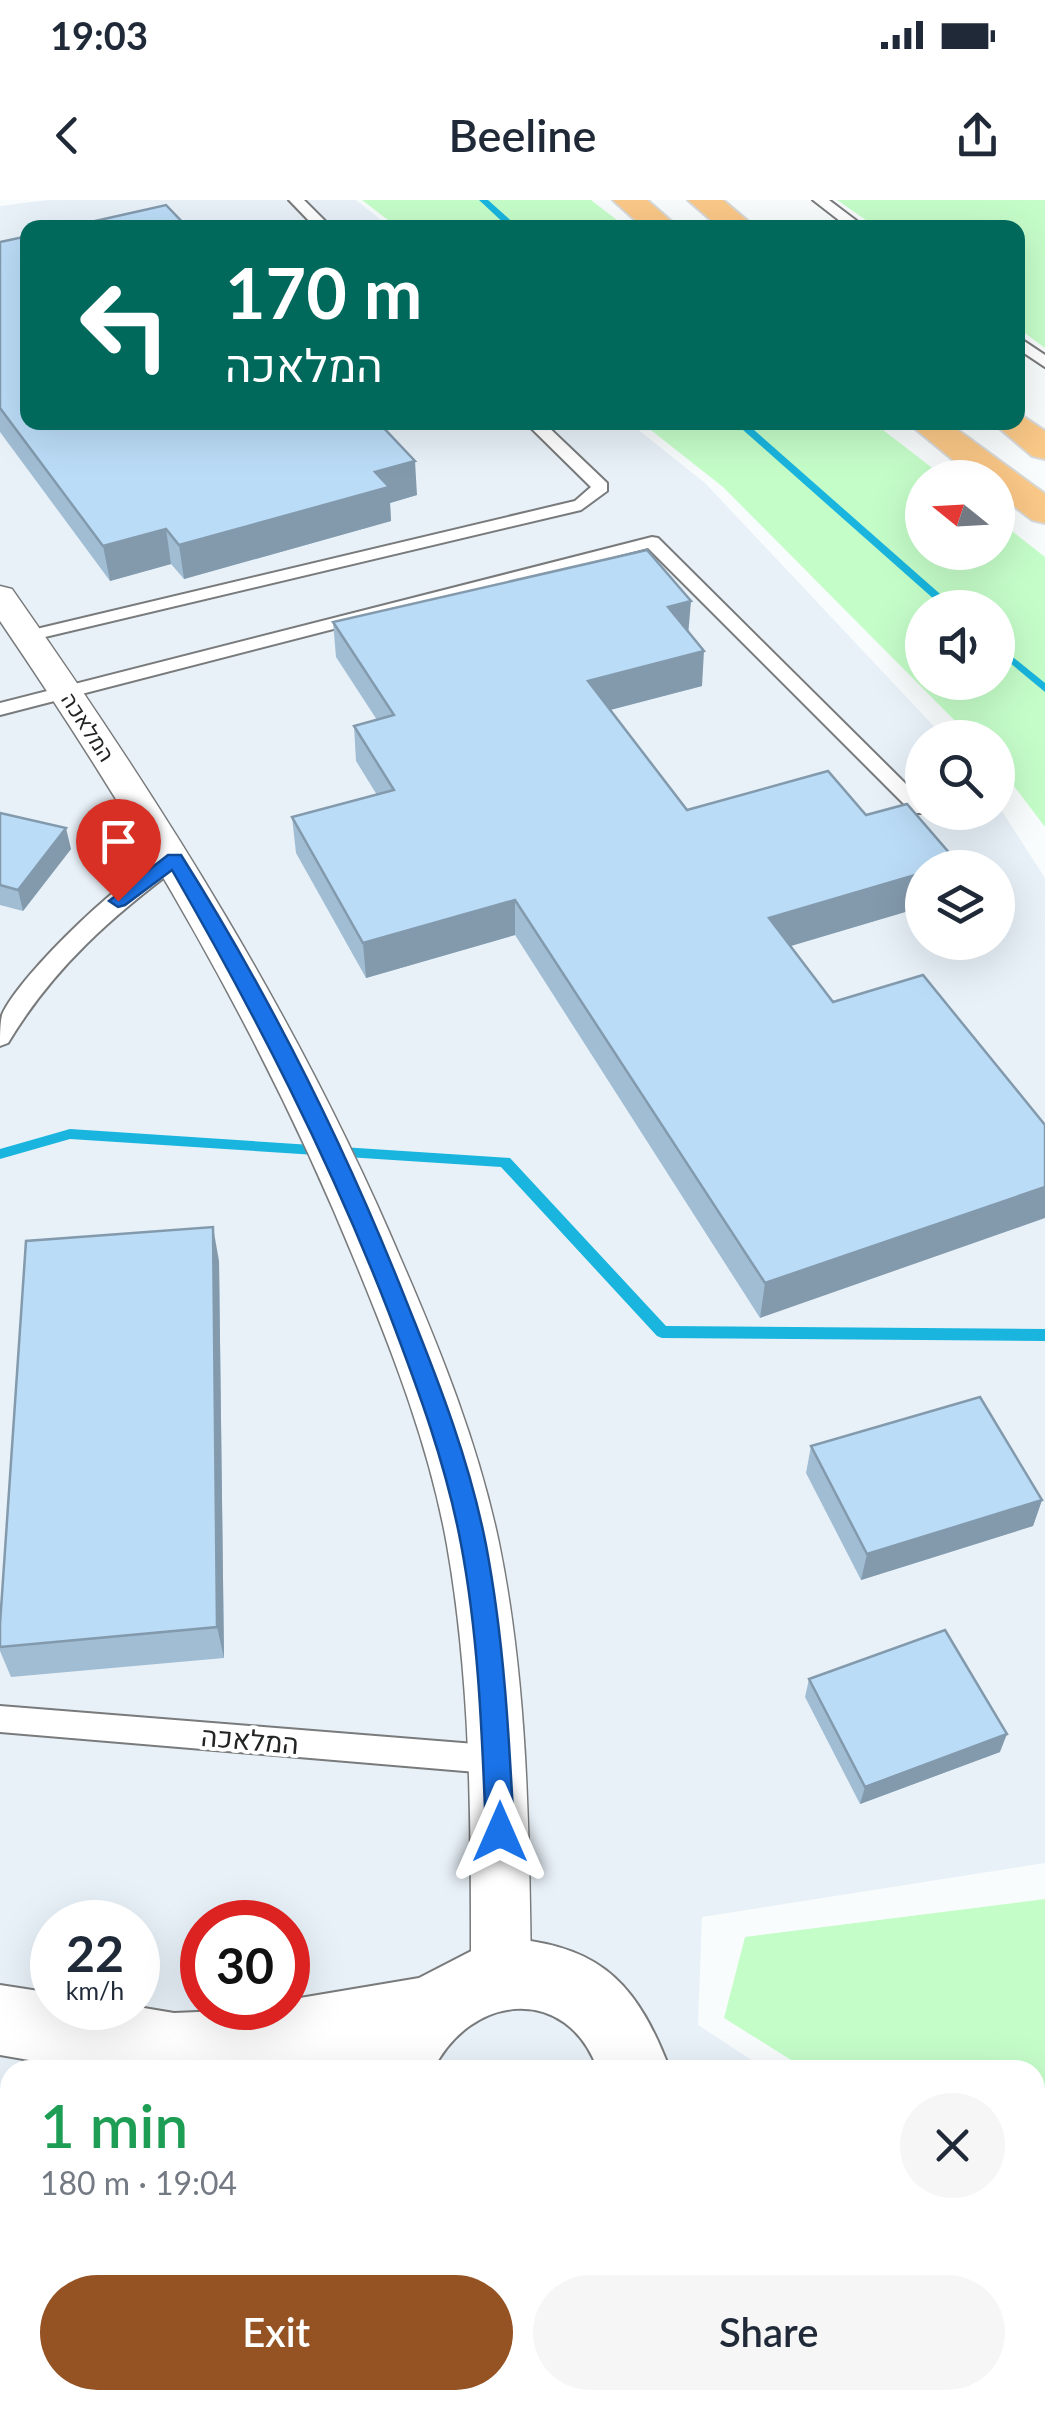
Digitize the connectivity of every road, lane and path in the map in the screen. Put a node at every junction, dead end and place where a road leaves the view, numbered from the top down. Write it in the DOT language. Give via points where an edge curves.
graph roads {
  1 [pos="296,200"];
  2 [pos="628,200"];
  3 [pos="703,200"];
  4 [pos="820,200"];
  5 [pos="317,220"];
  6 [pos="654,220"];
  7 [pos="729,220"];
  8 [pos="847,220"];
  9 [pos="540,430"];
  10 [pos="935,430"];
  11 [pos="1020,430"];
  12 [pos="1045,448"];
  13 [pos="1045,512"];
  14 [pos="0,596"];
  15 [pos="28,636"];
  16 [pos="64,691"];
  17 [pos="0,709"];
  18 [pos="905,794"];
  19 [pos="175,859"];
  20 [pos="0,1038"];
  21 [pos="0,1719"];
  22 [pos="500,1760"];
  23 [pos="501,1974"];
  24 [pos="0,2020"];
  25 [pos="412,2041"];
  26 [pos="205,2059"];
  27 [pos="631,2060"];
  1 -- 5 [label="lane"];
  2 -- 6 [label="highway"];
  3 -- 7 [label="highway"];
  4 -- 8 [label="lane"];
  9 -- 15 [label="lane" via="601,487 581,505"];
  10 -- 13 [label="highway"];
  11 -- 12 [label="highway"];
  14 -- 15 [label="street, המלאכה"];
  15 -- 16 [label="street, המלאכה"];
  16 -- 17 [label="lane"];
  16 -- 18 [label="lane" via="652,542"];
  16 -- 19 [label="street, המלאכה"];
  19 -- 20 [label="lane" via="90,922 37,975"];
  19 -- 22 [label="street, המלאכה" via="263,1010 358,1206 441,1418 473,1544"];
  21 -- 22 [label="lane, המלאכה"];
  22 -- 23 [label="street, המלאכה"];
  23 -- 25 [label="street" via="461,1986"];
  23 -- 27 [label="street" via="538,1976 572,1988 601,2009"];
  24 -- 26 [label="street"];
  25 -- 26 [label="street" via="355,2027"];
}
